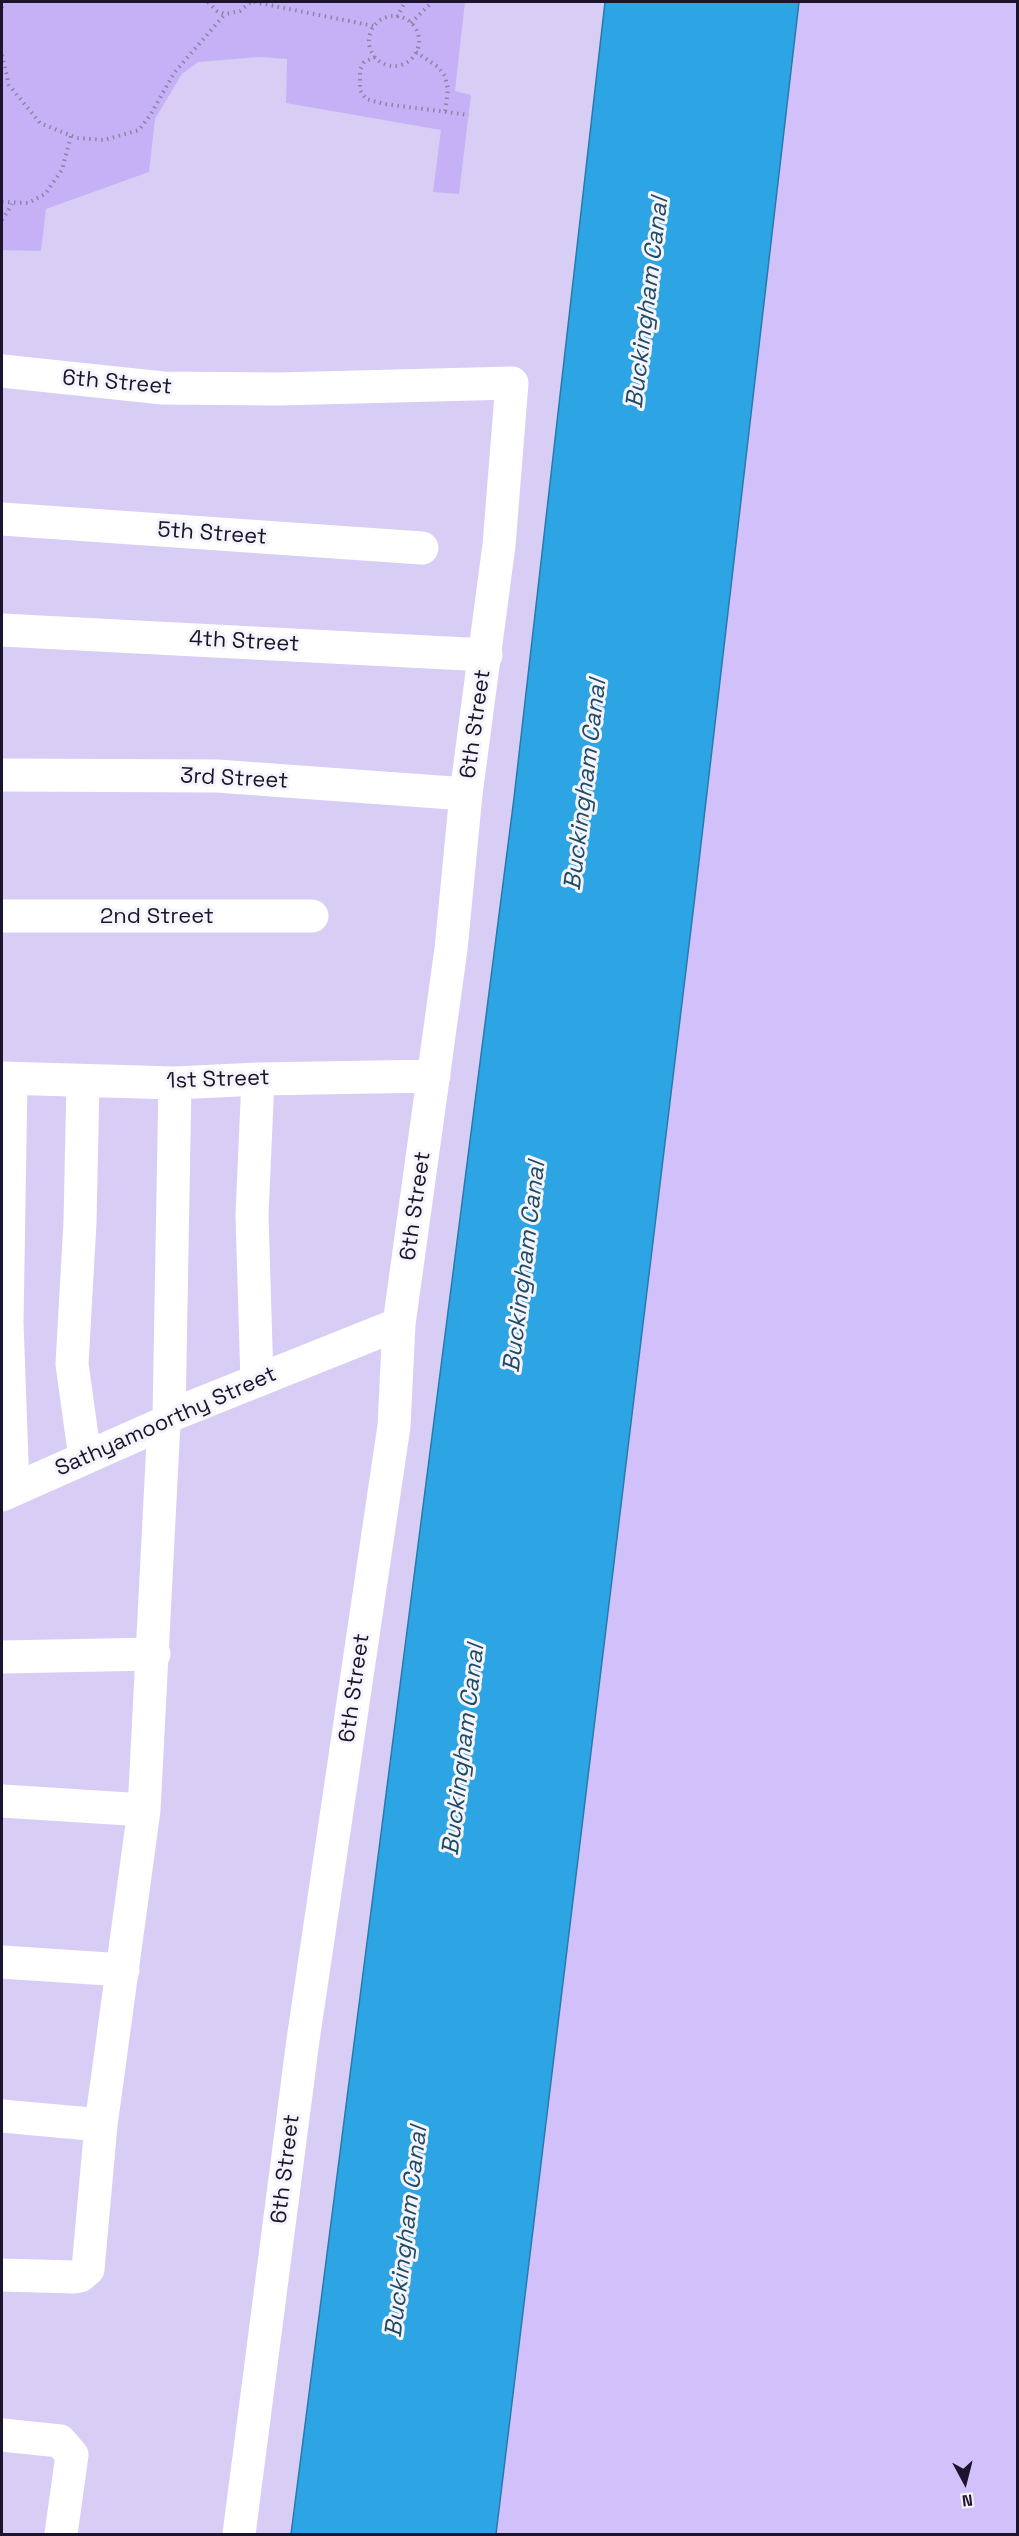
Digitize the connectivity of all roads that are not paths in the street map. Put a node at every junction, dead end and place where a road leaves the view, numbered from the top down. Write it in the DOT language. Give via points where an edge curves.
graph roads {
  1 [pos="2,371"];
  2 [pos="2,519"];
  3 [pos="422,548"];
  4 [pos="2,630"];
  5 [pos="486,655"];
  6 [pos="2,775"];
  7 [pos="466,794"];
  8 [pos="2,916"];
  9 [pos="312,916"];
  10 [pos="434,1076"];
  11 [pos="6,1079"];
  12 [pos="258,1079"];
  13 [pos="83,1081"];
  14 [pos="175,1083"];
  15 [pos="399,1324"];
  16 [pos="257,1381"];
  17 [pos="166,1420"];
  18 [pos="85,1458"];
  19 [pos="7,1492"];
  20 [pos="154,1654"];
  21 [pos="2,1657"];
  22 [pos="2,1801"];
  23 [pos="144,1810"];
  24 [pos="2,1962"];
  25 [pos="123,1971"];
  26 [pos="2,2116"];
  27 [pos="101,2125"];
  28 [pos="2,2275"];
  29 [pos="2,2435"];
  30 [pos="60,2535"];
  31 [pos="239,2535"];
  1 -- 5 [label="street, 6th Street" via="163,388 512,383"];
  2 -- 3 [label="street, 5th Street"];
  4 -- 5 [label="street, 4th Street"];
  5 -- 7 [label="street, 6th Street"];
  6 -- 7 [label="street, 3rd Street" via="217,776"];
  7 -- 10 [label="street, 6th Street"];
  8 -- 9 [label="street, 2nd Street"];
  10 -- 12 [label="street, 1st Street"];
  10 -- 15 [label="street, 6th Street"];
  11 -- 13 [label="street, 1st Street"];
  11 -- 19 [label="street"];
  12 -- 14 [label="street, 1st Street"];
  12 -- 16 [label="street" via="252,1215"];
  13 -- 14 [label="street, 1st Street"];
  13 -- 18 [label="street" via="72,1364"];
  14 -- 17 [label="street"];
  15 -- 16 [label="street, Sathyamoorthy Street"];
  15 -- 31 [label="street, 6th Street" via="394,1426 304,2028"];
  16 -- 17 [label="street, Sathyamoorthy Street"];
  17 -- 18 [label="street, Sathyamoorthy Street"];
  17 -- 20 [label="street"];
  18 -- 19 [label="street, Sathyamoorthy Street"];
  20 -- 21 [label="street"];
  20 -- 23 [label="street"];
  22 -- 23 [label="street"];
  23 -- 25 [label="street"];
  24 -- 25 [label="street"];
  25 -- 27 [label="street"];
  26 -- 27 [label="street"];
  27 -- 28 [label="street" via="86,2273 74,2277"];
  29 -- 30 [label="street" via="60,2440 72,2455"];
}
